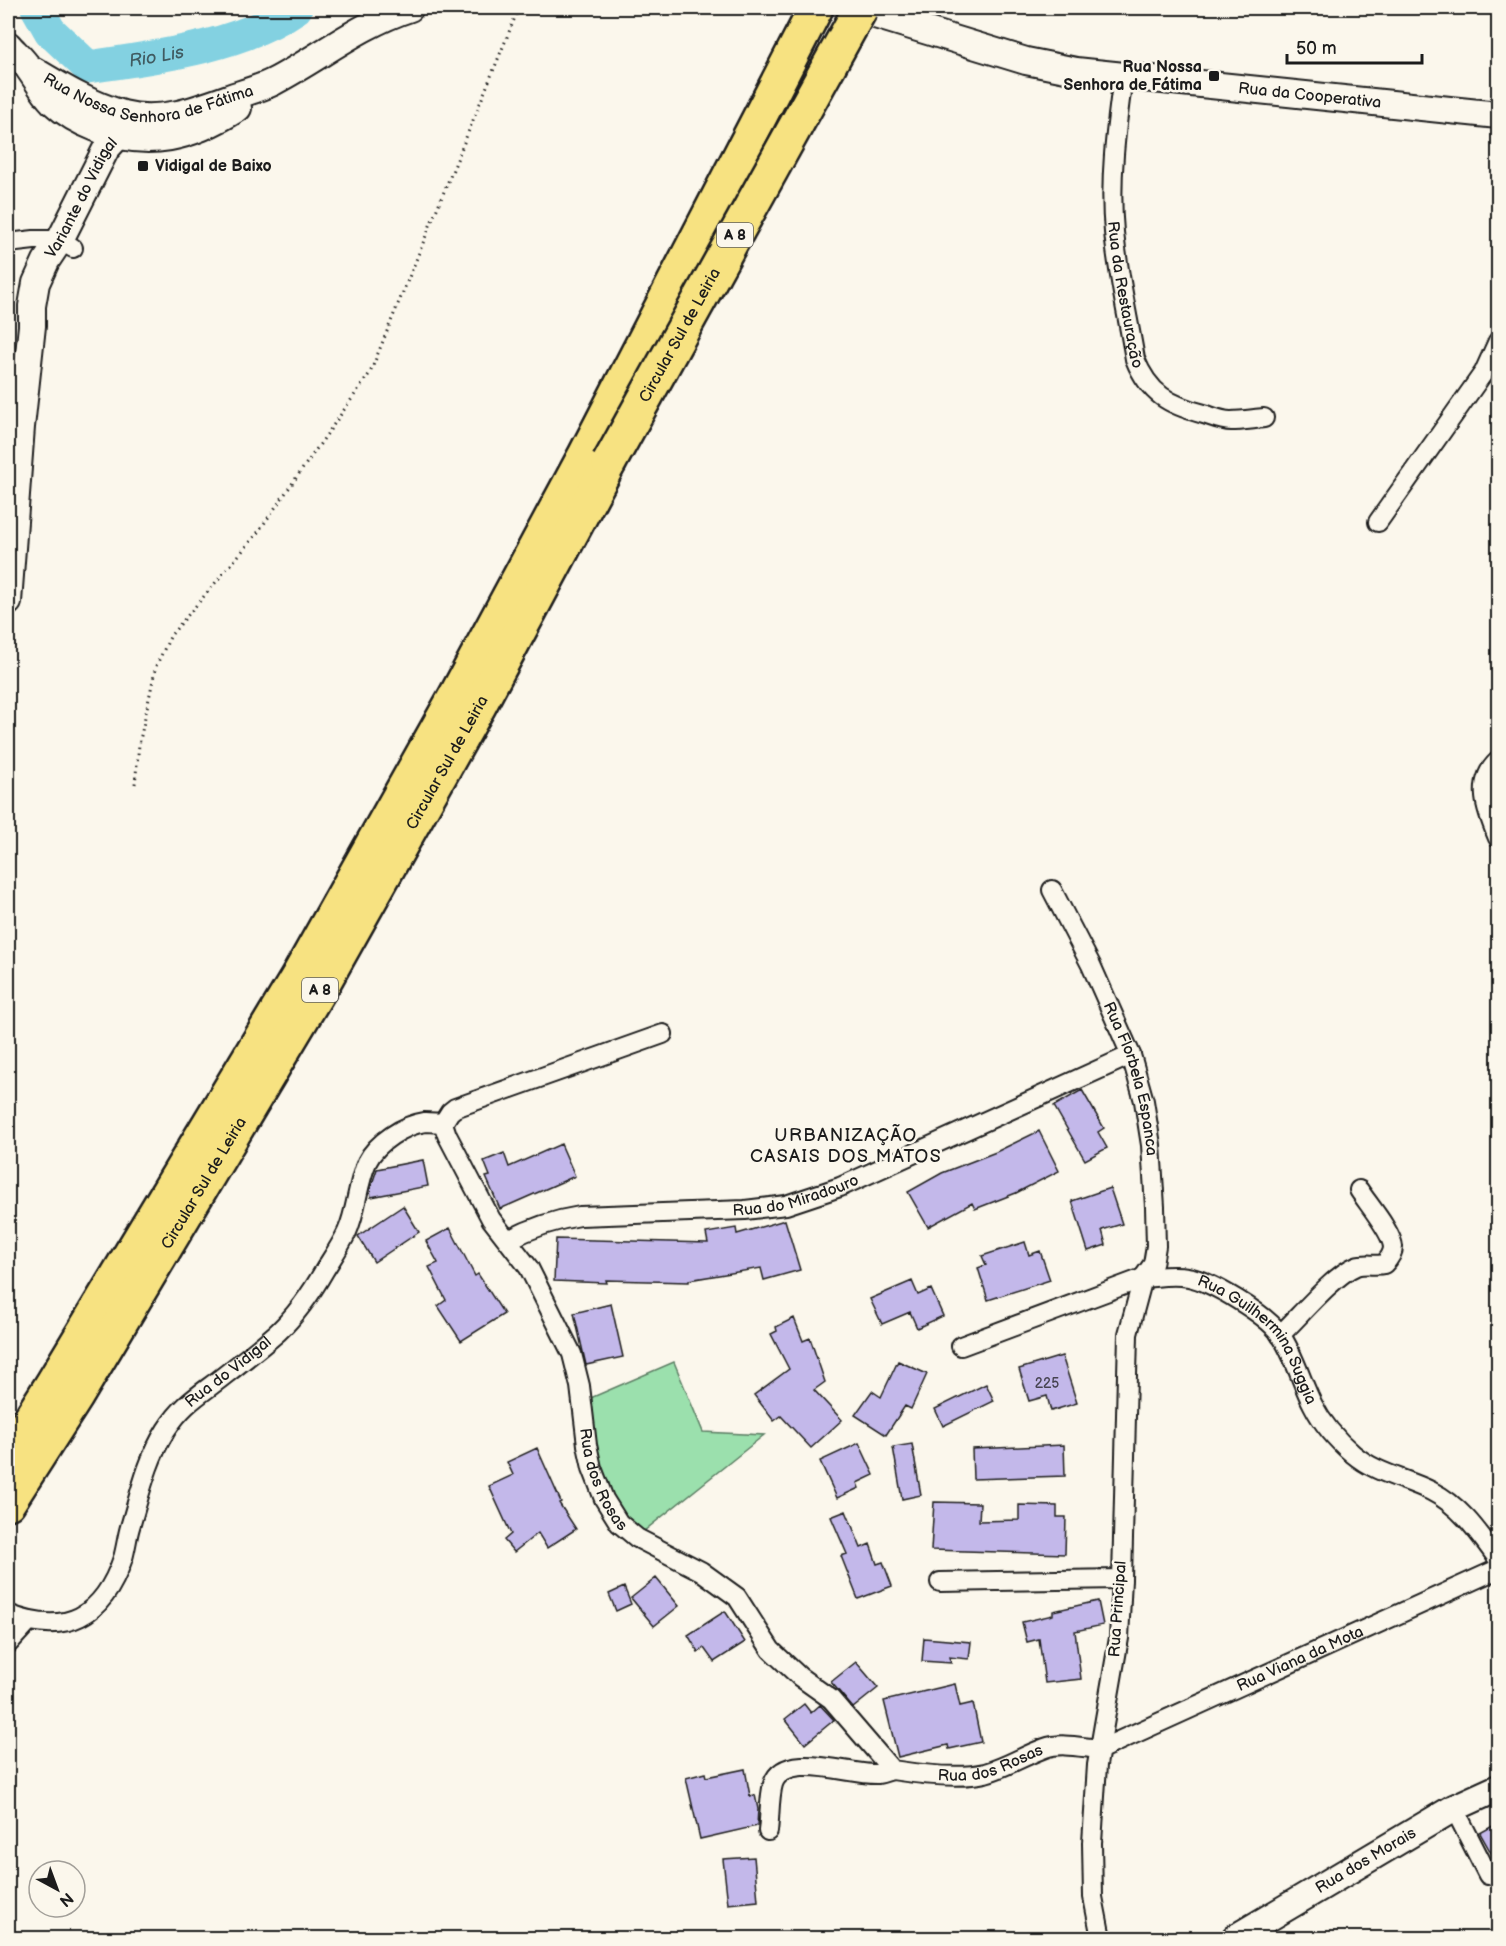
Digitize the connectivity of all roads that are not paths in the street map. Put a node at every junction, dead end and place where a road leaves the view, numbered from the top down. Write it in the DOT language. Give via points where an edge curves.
graph roads {
  1 [pos="410,8"];
  2 [pos="816,8"];
  3 [pos="852,8"];
  4 [pos="868,11"];
  5 [pos="8,45"];
  6 [pos="1123,77"];
  7 [pos="1498,115"];
  8 [pos="121,125"];
  9 [pos="8,243"];
  10 [pos="66,244"];
  11 [pos="1498,341"];
  12 [pos="1264,418"];
  13 [pos="597,459"];
  14 [pos="1378,522"];
  15 [pos="8,602"];
  16 [pos="1498,761"];
  17 [pos="1498,838"];
  18 [pos="1052,890"];
  19 [pos="663,1034"];
  20 [pos="1131,1055"];
  21 [pos="443,1123"];
  22 [pos="1359,1190"];
  23 [pos="508,1240"];
  24 [pos="1143,1278"];
  25 [pos="1280,1335"];
  26 [pos="961,1346"];
  27 [pos="8,1454"];
  28 [pos="8,1503"];
  29 [pos="1498,1558"];
  30 [pos="1498,1569"];
  31 [pos="1122,1579"];
  32 [pos="940,1582"];
  33 [pos="8,1614"];
  34 [pos="29,1621"];
  35 [pos="8,1644"];
  36 [pos="1101,1749"];
  37 [pos="892,1770"];
  38 [pos="1498,1788"];
  39 [pos="1454,1808"];
  40 [pos="768,1831"];
  41 [pos="1488,1875"];
  42 [pos="1101,1938"];
  43 [pos="1235,1938"];
  1 -- 8 [label="main road, Rua Nossa Senhora de Fátima" via="359,30 272,82 182,114"];
  2 -- 13 [label="highway, Circular Sul de Leiria / A 8"];
  3 -- 4 [label="main road"];
  4 -- 6 [label="main road, Rua da Cooperativa" via="1026,61"];
  4 -- 13 [label="highway, Circular Sul de Leiria / A 8, bridge"];
  5 -- 8 [label="main road, Rua Nossa Senhora de Fátima" via="28,67 101,106"];
  6 -- 7 [label="main road, Rua da Cooperativa"];
  6 -- 12 [label="street, Rua da Restauração" via="1113,175 1114,233 1135,359 1150,387 1167,401 1228,421"];
  8 -- 10 [label="main road, Variante do Vidigal" via="106,149"];
  9 -- 10 [label="street" via="34,240"];
  10 -- 15 [label="main road, Variante do Vidigal" via="32,326"];
  11 -- 14 [label="street" via="1484,372"];
  13 -- 27 [label="highway, Circular Sul de Leiria / A 8" via="456,695 297,978"];
  13 -- 28 [label="highway, Circular Sul de Leiria / A 8" via="479,706 324,982 76,1397"];
  16 -- 17 [label="street" via="1489,772 1484,792"];
  18 -- 20 [label="street, Rua Florbela Espanca"];
  19 -- 21 [label="street" via="455,1108"];
  20 -- 23 [label="street, Rua do Miradouro" via="840,1187 786,1205 580,1216 535,1227"];
  20 -- 24 [label="street, Rua Florbela Espanca" via="1151,1145 1155,1206 1153,1264"];
  21 -- 23 [label="street, Rua dos Rosas" via="491,1219"];
  21 -- 34 [label="street, Rua do Vidigal" via="425,1122 401,1131 376,1149 368,1162 347,1232 291,1318 184,1406 166,1430 146,1470 123,1557 101,1601 75,1619 44,1624"];
  22 -- 25 [label="street" via="1388,1234 1392,1253 1384,1263 1348,1270"];
  23 -- 37 [label="street, Rua dos Rosas" via="529,1268 572,1354 592,1468 604,1499 619,1522 637,1538 701,1571 737,1597 771,1650 831,1699"];
  24 -- 25 [label="street, Rua Guilhermina Suggia" via="1172,1275 1199,1280 1261,1316"];
  24 -- 26 [label="street, Rua Guilhermina Suggia"];
  24 -- 31 [label="street, Rua Principal" via="1128,1334"];
  25 -- 29 [label="street, Rua Guilhermina Suggia" via="1313,1406 1340,1442 1374,1468 1455,1507"];
  30 -- 36 [label="street, Rua Viana da Mota"];
  31 -- 32 [label="street"];
  31 -- 36 [label="street, Rua Principal" via="1119,1638"];
  33 -- 34 [label="street, Rua do Vidigal"];
  34 -- 35 [label="street"];
  36 -- 37 [label="street, Rua dos Rosas" via="1046,1748 1017,1762 967,1775"];
  36 -- 42 [label="street, Rua Principal" via="1092,1843 1093,1897"];
  37 -- 40 [label="street" via="878,1774 807,1766 784,1770 773,1784"];
  38 -- 39 [label="main road, Rua dos Morais"];
  39 -- 41 [label="street"];
  39 -- 43 [label="main road, Rua dos Morais"];
}
